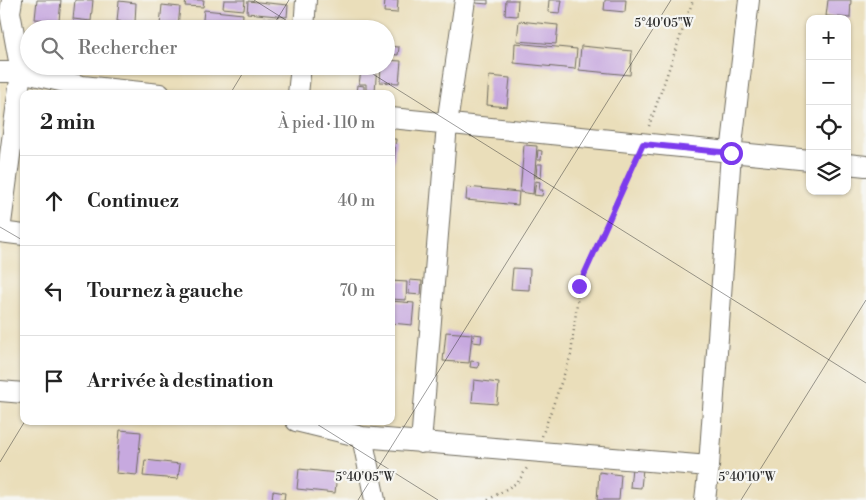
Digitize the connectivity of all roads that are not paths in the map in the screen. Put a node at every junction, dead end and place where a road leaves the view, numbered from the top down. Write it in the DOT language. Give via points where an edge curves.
graph roads {
  1 [pos="12,0"];
  2 [pos="306,0"];
  3 [pos="465,0"];
  4 [pos="749,0"];
  5 [pos="305,20"];
  6 [pos="20,67"];
  7 [pos="0,72"];
  8 [pos="20,72"];
  9 [pos="21,75"];
  10 [pos="34,75"];
  11 [pos="300,75"];
  12 [pos="121,90"];
  13 [pos="298,90"];
  14 [pos="395,118"];
  15 [pos="447,124"];
  16 [pos="731,153"];
  17 [pos="806,160"];
  18 [pos="851,164"];
  19 [pos="866,166"];
  20 [pos="0,232"];
  21 [pos="20,234"];
  22 [pos="0,391"];
  23 [pos="20,393"];
  24 [pos="314,425"];
  25 [pos="362,436"];
  26 [pos="421,442"];
  27 [pos="709,466"];
  28 [pos="374,500"];
  29 [pos="705,500"];
  1 -- 6 [label="street" via="10,12"];
  2 -- 5 [label="street"];
  3 -- 15 [label="street"];
  4 -- 16 [label="street"];
  7 -- 8 [label="street"];
  9 -- 20 [label="street"];
  10 -- 12 [label="street" via="82,86"];
  11 -- 13 [label="street"];
  14 -- 15 [label="street"];
  15 -- 16 [label="street"];
  15 -- 26 [label="street"];
  16 -- 17 [label="street"];
  16 -- 27 [label="street"];
  18 -- 19 [label="street"];
  20 -- 21 [label="street"];
  22 -- 23 [label="street"];
  24 -- 25 [label="street"];
  25 -- 26 [label="street"];
  25 -- 28 [label="street"];
  26 -- 27 [label="street"];
  27 -- 29 [label="street"];
}
